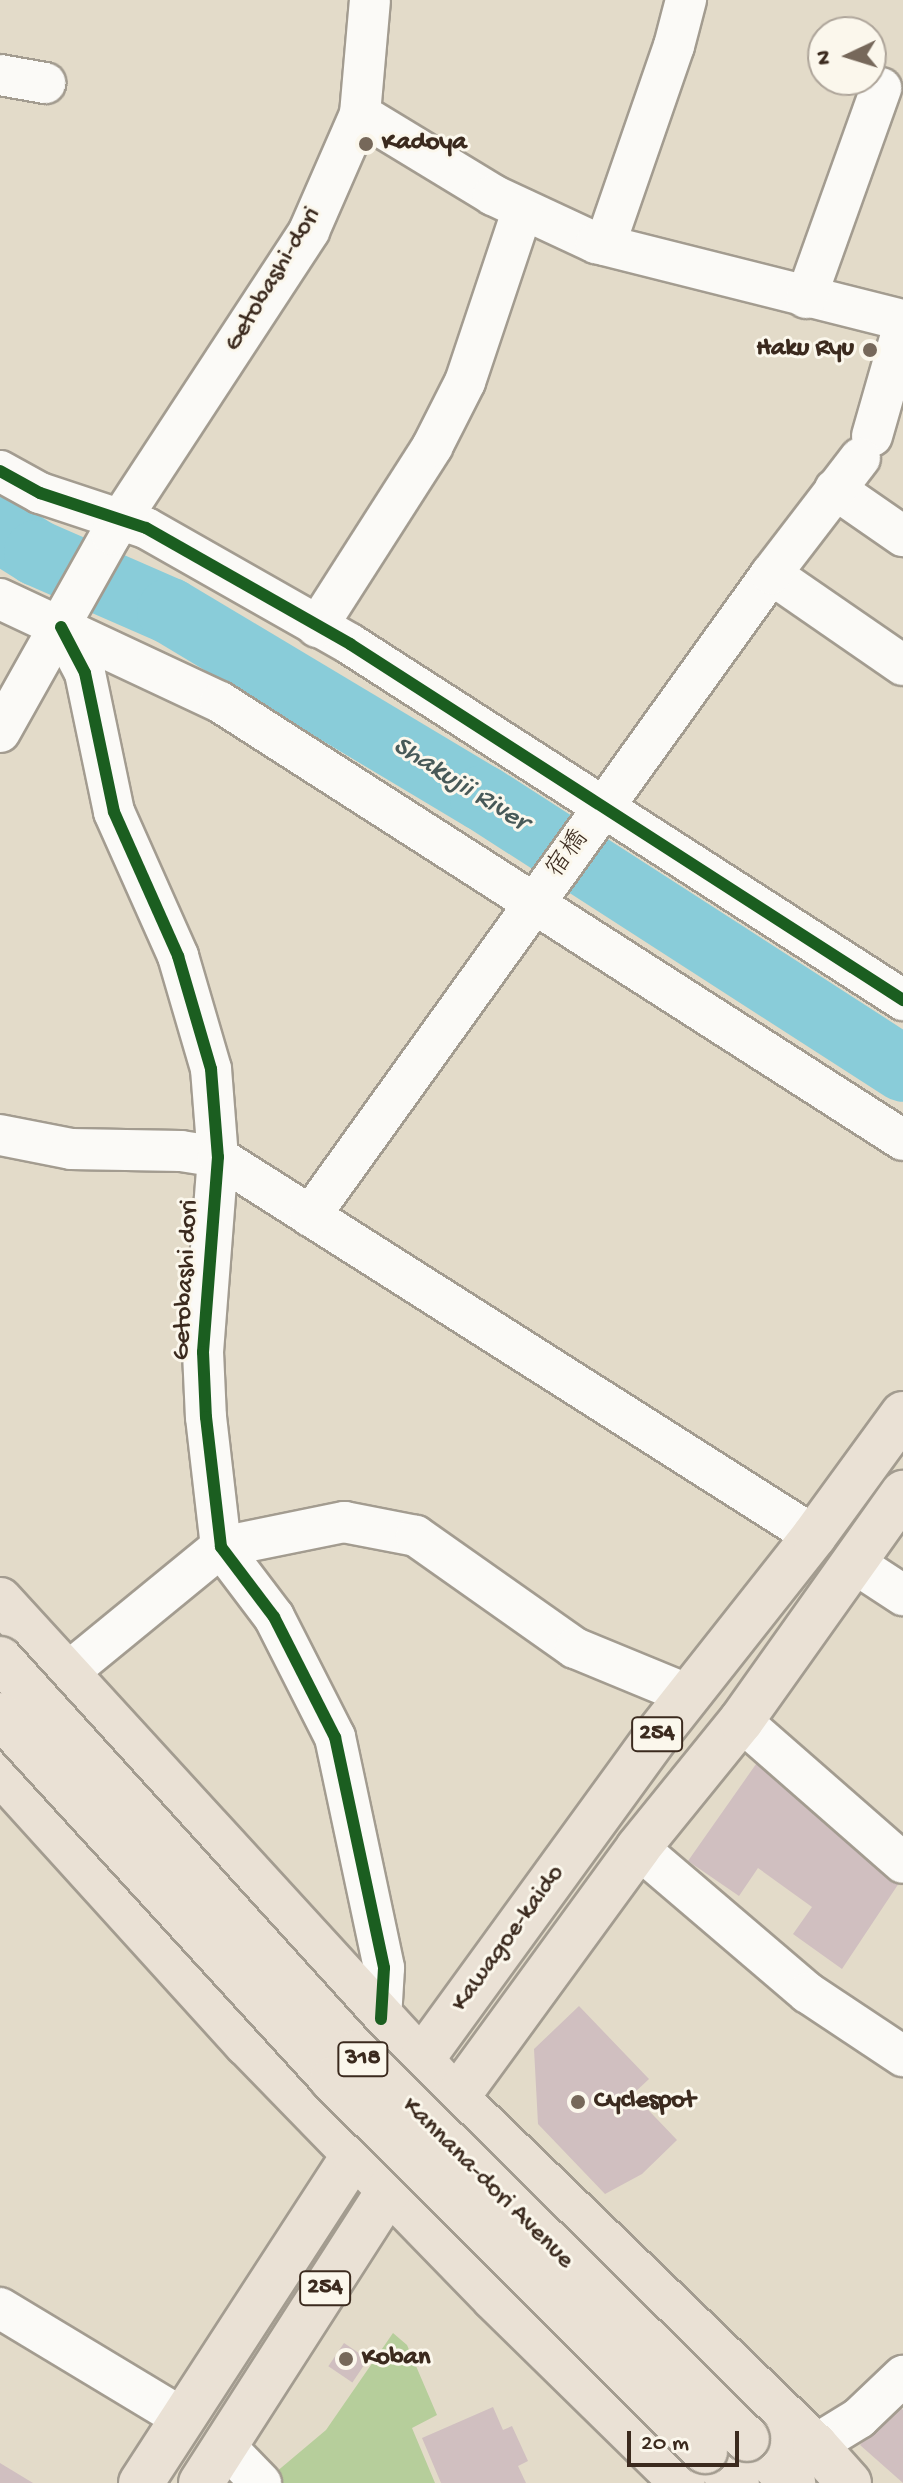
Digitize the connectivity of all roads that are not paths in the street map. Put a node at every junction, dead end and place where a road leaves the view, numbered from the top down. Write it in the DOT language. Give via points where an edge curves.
graph roads {
  1 [pos="370,0"];
  2 [pos="686,0"];
  3 [pos="0,75"];
  4 [pos="45,83"];
  5 [pos="878,96"];
  6 [pos="360,114"];
  7 [pos="523,209"];
  8 [pos="605,245"];
  9 [pos="806,298"];
  10 [pos="903,320"];
  11 [pos="903,328"];
  12 [pos="0,471"];
  13 [pos="835,489"];
  14 [pos="116,527"];
  15 [pos="903,536"];
  16 [pos="771,574"];
  17 [pos="0,599"];
  18 [pos="65,620"];
  19 [pos="317,627"];
  20 [pos="903,665"];
  21 [pos="0,732"];
  22 [pos="604,807"];
  23 [pos="534,903"];
  24 [pos="903,1000"];
  25 [pos="0,1135"];
  26 [pos="903,1140"];
  27 [pos="218,1157"];
  28 [pos="310,1216"];
  29 [pos="903,1414"];
  30 [pos="903,1493"];
  31 [pos="814,1536"];
  32 [pos="221,1547"];
  33 [pos="854,1563"];
  34 [pos="903,1595"];
  35 [pos="0,1600"];
  36 [pos="0,1659"];
  37 [pos="67,1673"];
  38 [pos="689,1695"];
  39 [pos="0,1715"];
  40 [pos="741,1721"];
  41 [pos="0,1772"];
  42 [pos="638,1848"];
  43 [pos="903,1863"];
  44 [pos="381,2019"];
  45 [pos="903,2056"];
  46 [pos="421,2060"];
  47 [pos="455,2097"];
  48 [pos="354,2155"];
  49 [pos="389,2190"];
  50 [pos="0,2308"];
  51 [pos="903,2376"];
  52 [pos="182,2418"];
  53 [pos="224,2445"];
  54 [pos="815,2445"];
  55 [pos="694,2467"];
  56 [pos="141,2483"];
  57 [pos="201,2483"];
  58 [pos="261,2483"];
  59 [pos="737,2483"];
  60 [pos="793,2483"];
  61 [pos="849,2483"];
  1 -- 6 [label="street, Getobashi-dori"];
  2 -- 8 [label="street"];
  3 -- 4 [label="street"];
  5 -- 9 [label="street"];
  6 -- 7 [label="street"];
  6 -- 14 [label="street, Getobashi-dori" via="309,231"];
  7 -- 8 [label="street"];
  7 -- 19 [label="street" via="458,395 432,447"];
  8 -- 9 [label="street"];
  9 -- 10 [label="street"];
  11 -- 13 [label="street, 宿橋" via="866,447"];
  12 -- 14 [label="street"];
  13 -- 15 [label="street"];
  13 -- 16 [label="street, 宿橋"];
  14 -- 18 [label="street, Getobashi-dori"];
  14 -- 19 [label="street" via="146,528"];
  16 -- 20 [label="street"];
  16 -- 22 [label="street, 宿橋"];
  17 -- 18 [label="street"];
  18 -- 21 [label="street, Getobashi-dori"];
  18 -- 23 [label="street" via="220,702"];
  18 -- 27 [label="street, Getobashi dori" via="85,673 114,812 182,970 211,1069"];
  19 -- 22 [label="street"];
  22 -- 23 [label="street, 宿橋"];
  22 -- 24 [label="street"];
  23 -- 26 [label="street"];
  23 -- 28 [label="street, 宿橋"];
  25 -- 27 [label="street" via="71,1149"];
  27 -- 28 [label="street"];
  27 -- 32 [label="street, Getobashi dori" via="203,1352"];
  28 -- 31 [label="street"];
  29 -- 31 [label="main road, Kawagoe-kaido / 254"];
  30 -- 33 [label="main road, Kawagoe-kaido / 254"];
  31 -- 38 [label="main road, Kawagoe-kaido / 254"];
  32 -- 37 [label="street"];
  32 -- 38 [label="street" via="344,1522 416,1536 575,1648"];
  32 -- 44 [label="street" via="274,1617 335,1737 384,1968"];
  33 -- 34 [label="street"];
  33 -- 40 [label="main road, Kawagoe-kaido / 254"];
  35 -- 37 [label="main road"];
  36 -- 60 [label="main road, Kannana-dori Avenue / 318, bridge" via="356,2052"];
  37 -- 44 [label="main road"];
  38 -- 46 [label="main road, Kawagoe-kaido / 254"];
  39 -- 55 [label="main road, Kannana-dori Avenue / 318, bridge"];
  40 -- 42 [label="main road, Kawagoe-kaido / 254"];
  40 -- 43 [label="street"];
  41 -- 48 [label="main road"];
  42 -- 45 [label="street" via="808,1993"];
  42 -- 47 [label="main road, Kawagoe-kaido / 254"];
  44 -- 46 [label="main road"];
  46 -- 47 [label="main road"];
  46 -- 48 [label="main road, Kawagoe-kaido / 254"];
  47 -- 49 [label="main road, Kawagoe-kaido / 254"];
  47 -- 54 [label="main road"];
  48 -- 49 [label="main road"];
  48 -- 52 [label="main road, Kawagoe-kaido / 254"];
  49 -- 53 [label="main road, Kawagoe-kaido / 254"];
  49 -- 55 [label="main road"];
  50 -- 52 [label="street"];
  51 -- 54 [label="street" via="859,2418"];
  52 -- 56 [label="main road, Kawagoe-kaido / 254"];
  53 -- 57 [label="main road, Kawagoe-kaido / 254"];
  53 -- 58 [label="street"];
  54 -- 61 [label="main road"];
  55 -- 59 [label="main road, Kannana-dori Avenue / 318"];
}
